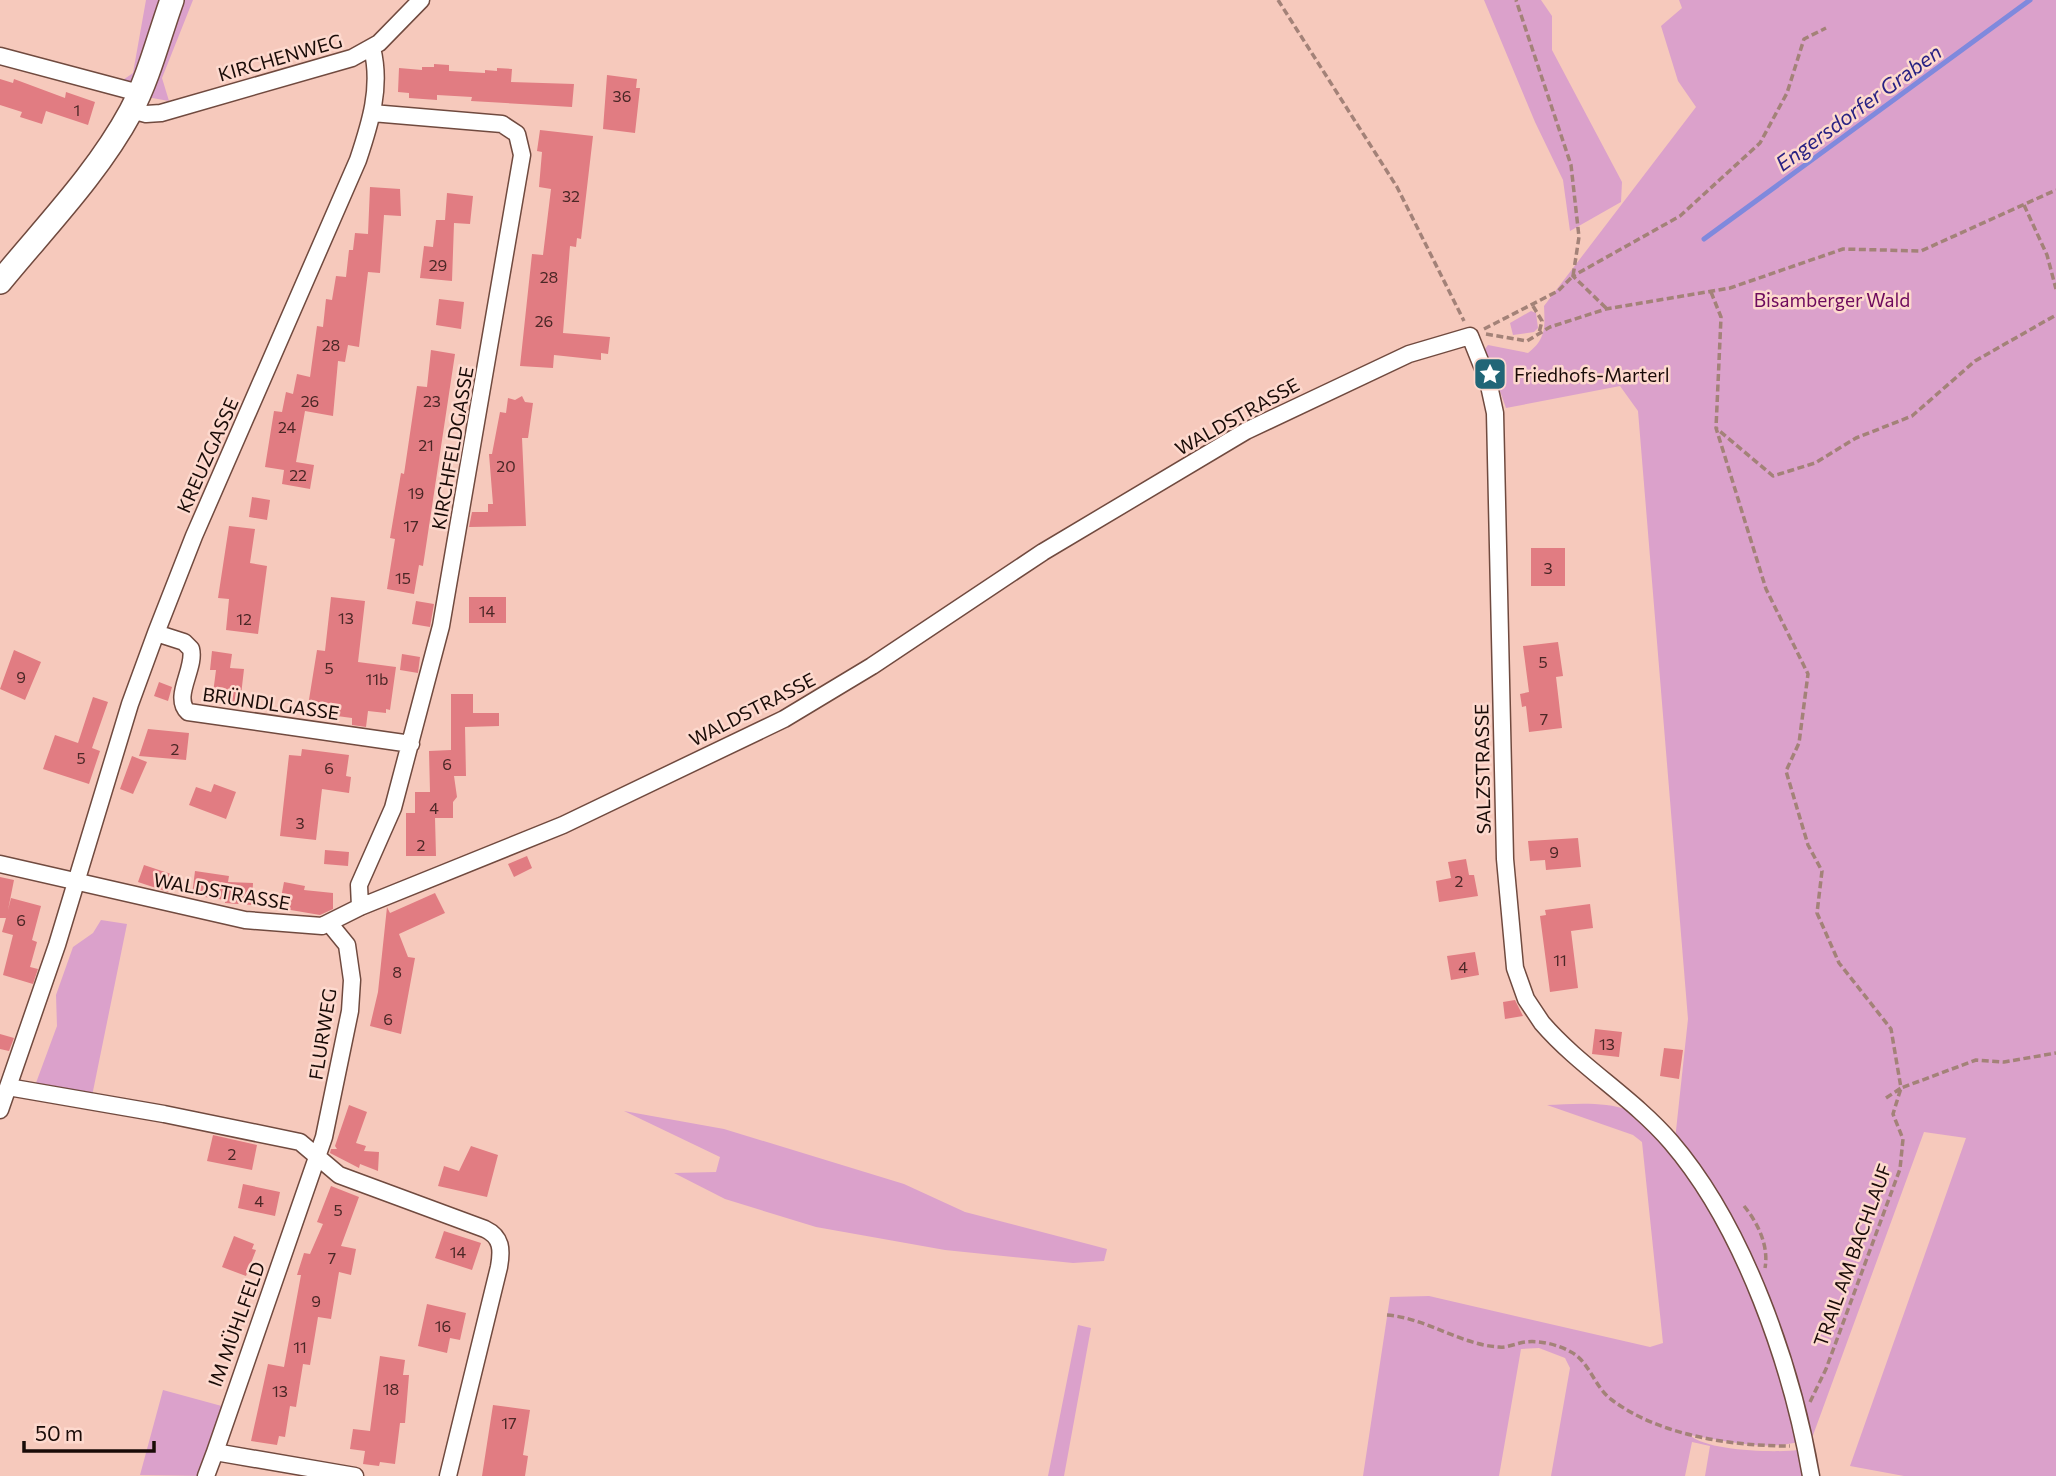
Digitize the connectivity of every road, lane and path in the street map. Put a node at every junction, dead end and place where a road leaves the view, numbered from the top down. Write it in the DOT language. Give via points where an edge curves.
graph roads {
  1 [pos="172,0"];
  2 [pos="421,0"];
  3 [pos="1278,0"];
  4 [pos="1516,0"];
  5 [pos="1826,28"];
  6 [pos="372,48"];
  7 [pos="0,56"];
  8 [pos="135,101"];
  9 [pos="372,113"];
  10 [pos="2056,190"];
  11 [pos="2024,205"];
  12 [pos="1573,276"];
  13 [pos="0,282"];
  14 [pos="2056,289"];
  15 [pos="1710,291"];
  16 [pos="1533,306"];
  17 [pos="1606,309"];
  18 [pos="2056,315"];
  19 [pos="1538,335"];
  20 [pos="1470,336"];
  21 [pos="1716,428"];
  22 [pos="156,633"];
  23 [pos="411,744"];
  24 [pos="0,864"];
  25 [pos="76,882"];
  26 [pos="360,907"];
  27 [pos="329,923"];
  28 [pos="2056,1053"];
  29 [pos="8,1087"];
  30 [pos="1901,1088"];
  31 [pos="1886,1098"];
  32 [pos="0,1110"];
  33 [pos="318,1157"];
  34 [pos="1744,1206"];
  35 [pos="1754,1284"];
  36 [pos="1387,1315"];
  37 [pos="1801,1422"];
  38 [pos="215,1452"];
  39 [pos="206,1476"];
  40 [pos="355,1476"];
  41 [pos="448,1476"];
  42 [pos="1811,1476"];
  1 -- 8 [label="main road"];
  2 -- 6 [label="street, KIRCHENWEG"];
  3 -- 20 [label="path" via="1397,187"];
  4 -- 12 [label="path" via="1571,165 1579,237"];
  5 -- 12 [label="path" via="1804,40 1787,93 1760,143 1680,216"];
  6 -- 8 [label="street, KIRCHENWEG" via="329,66 161,113 146,114"];
  6 -- 9 [label="street, KREUZGASSE" via="377,70"];
  7 -- 8 [label="street, KIRCHENWEG"];
  8 -- 13 [label="main road" via="96,165"];
  9 -- 22 [label="street, KREUZGASSE" via="345,194"];
  9 -- 23 [label="street, KIRCHFELDGASSE" via="502,124 517,134 522,155 441,626"];
  10 -- 11 [label="path"];
  11 -- 14 [label="path" via="2047,254"];
  11 -- 15 [label="path" via="1921,251 1843,249"];
  12 -- 16 [label="path"];
  12 -- 17 [label="path"];
  15 -- 17 [label="path"];
  15 -- 21 [label="path, TRAIL AM BACHLAUF" via="1721,317"];
  16 -- 19 [label="path" via="1542,321"];
  16 -- 20 [label="path"];
  17 -- 19 [label="path"];
  18 -- 21 [label="path" via="1975,361 1912,416 1856,438 1815,463 1773,476"];
  19 -- 20 [label="path" via="1527,341 1492,333"];
  20 -- 26 [label="street, WALDSTRASSE" via="1409,354 1246,432 1043,552 784,719 516,846"];
  20 -- 35 [label="street, SALZSTRASSE" via="1495,413 1504,841 1515,968 1530,1007 1551,1034 1671,1142 1720,1209"];
  21 -- 30 [label="path, TRAIL AM BACHLAUF" via="1766,589 1808,674 1799,743 1786,771 1808,845 1822,871 1818,913 1839,963 1891,1029"];
  22 -- 23 [label="street, BRÜNDLGASSE" via="191,649 182,697 188,712"];
  22 -- 25 [label="street, KREUZGASSE"];
  23 -- 26 [label="street, KIRCHFELDGASSE" via="390,817 359,885"];
  24 -- 25 [label="street, WALDSTRASSE"];
  25 -- 27 [label="street, WALDSTRASSE" via="257,922 311,927"];
  25 -- 29 [label="street, KREUZGASSE"];
  26 -- 27 [label="street, WALDSTRASSE"];
  27 -- 33 [label="street, FLURWEG" via="350,952 351,998"];
  28 -- 30 [label="path" via="2004,1062 1976,1060"];
  29 -- 32 [label="street, KREUZGASSE"];
  29 -- 33 [label="street" via="278,1136 306,1145"];
  30 -- 31 [label="path"];
  30 -- 37 [label="path, TRAIL AM BACHLAUF" via="1893,1114 1903,1139 1900,1169 1826,1369"];
  33 -- 38 [label="street, IM MÜHLFELD"];
  33 -- 41 [label="street" via="339,1175 485,1229 499,1241 499,1267"];
  34 -- 35 [label="path" via="1756,1222 1767,1266"];
  35 -- 37 [label="street, SALZSTRASSE"];
  36 -- 37 [label="path, TRAIL AM BACHLAUF" via="1501,1348 1536,1342 1571,1351 1613,1401 1637,1415 1708,1439 1747,1446 1792,1446"];
  37 -- 42 [label="street, SALZSTRASSE"];
  38 -- 39 [label="street, IM MÜHLFELD"];
  38 -- 40 [label="street"];
}
